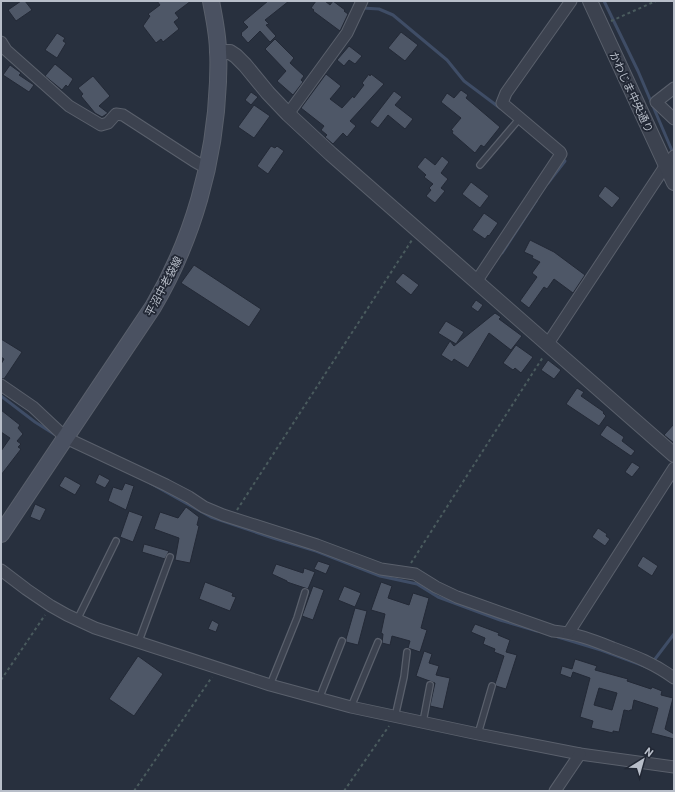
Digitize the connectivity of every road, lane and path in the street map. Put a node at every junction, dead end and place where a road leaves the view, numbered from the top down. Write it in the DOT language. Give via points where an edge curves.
graph roads {
  1 [pos="211,1"];
  2 [pos="362,1"];
  3 [pos="571,1"];
  4 [pos="590,1"];
  5 [pos="656,1"];
  6 [pos="601,26"];
  7 [pos="1,42"];
  8 [pos="218,52"];
  9 [pos="674,88"];
  10 [pos="288,114"];
  11 [pos="520,118"];
  12 [pos="674,119"];
  13 [pos="671,159"];
  14 [pos="480,165"];
  15 [pos="208,169"];
  16 [pos="674,183"];
  17 [pos="418,231"];
  18 [pos="476,282"];
  19 [pos="548,346"];
  20 [pos="1,385"];
  21 [pos="66,438"];
  22 [pos="674,455"];
  23 [pos="674,468"];
  24 [pos="231,519"];
  25 [pos="1,534"];
  26 [pos="116,541"];
  27 [pos="170,557"];
  28 [pos="1,570"];
  29 [pos="405,573"];
  30 [pos="305,592"];
  31 [pos="51,606"];
  32 [pos="77,620"];
  33 [pos="569,632"];
  34 [pos="139,641"];
  35 [pos="342,641"];
  36 [pos="378,642"];
  37 [pos="407,652"];
  38 [pos="218,668"];
  39 [pos="674,678"];
  40 [pos="1,680"];
  41 [pos="270,684"];
  42 [pos="430,685"];
  43 [pos="492,686"];
  44 [pos="319,699"];
  45 [pos="351,707"];
  46 [pos="395,717"];
  47 [pos="423,722"];
  48 [pos="478,734"];
  49 [pos="580,754"];
  50 [pos="674,767"];
  51 [pos="134,791"];
  52 [pos="344,791"];
  53 [pos="555,791"];
  1 -- 8 [label="main road, 平沼中老袋線"];
  2 -- 10 [label="street" via="347,33"];
  3 -- 11 [label="street" via="506,93 502,103"];
  4 -- 6 [label="street, かわじま中央通り"];
  5 -- 6 [label="path"];
  6 -- 13 [label="street, かわじま中央通り"];
  7 -- 15 [label="street" via="6,50 69,106 101,125 108,123 116,114 123,115"];
  8 -- 10 [label="street" via="230,52 236,56"];
  8 -- 15 [label="main road, 平沼中老袋線" via="214,136"];
  9 -- 12 [label="street" via="656,102"];
  10 -- 17 [label="street"];
  11 -- 14 [label="lane"];
  11 -- 18 [label="street" via="561,154"];
  13 -- 16 [label="street, かわじま中央通り"];
  13 -- 19 [label="street"];
  15 -- 21 [label="main road, 平沼中老袋線" via="187,238 164,289"];
  17 -- 18 [label="street"];
  17 -- 24 [label="path"];
  18 -- 19 [label="street"];
  19 -- 22 [label="street"];
  19 -- 29 [label="path"];
  20 -- 21 [label="street" via="33,407"];
  21 -- 24 [label="street"];
  21 -- 25 [label="main road, 平沼中老袋線"];
  23 -- 33 [label="street"];
  24 -- 29 [label="street" via="317,545 381,569"];
  26 -- 32 [label="lane"];
  27 -- 34 [label="lane"];
  28 -- 31 [label="street"];
  29 -- 33 [label="street" via="415,574 457,598 554,631"];
  30 -- 41 [label="lane"];
  31 -- 32 [label="street"];
  31 -- 40 [label="path"];
  32 -- 34 [label="street"];
  33 -- 39 [label="street" via="646,660"];
  34 -- 38 [label="street"];
  35 -- 44 [label="lane"];
  36 -- 45 [label="lane"];
  37 -- 46 [label="lane"];
  38 -- 41 [label="street"];
  38 -- 51 [label="path"];
  41 -- 44 [label="street"];
  42 -- 47 [label="lane"];
  43 -- 48 [label="lane"];
  44 -- 45 [label="street"];
  45 -- 46 [label="street"];
  46 -- 47 [label="street"];
  46 -- 52 [label="path"];
  47 -- 48 [label="street"];
  48 -- 49 [label="street"];
  49 -- 50 [label="street"];
  49 -- 53 [label="street"];
}
